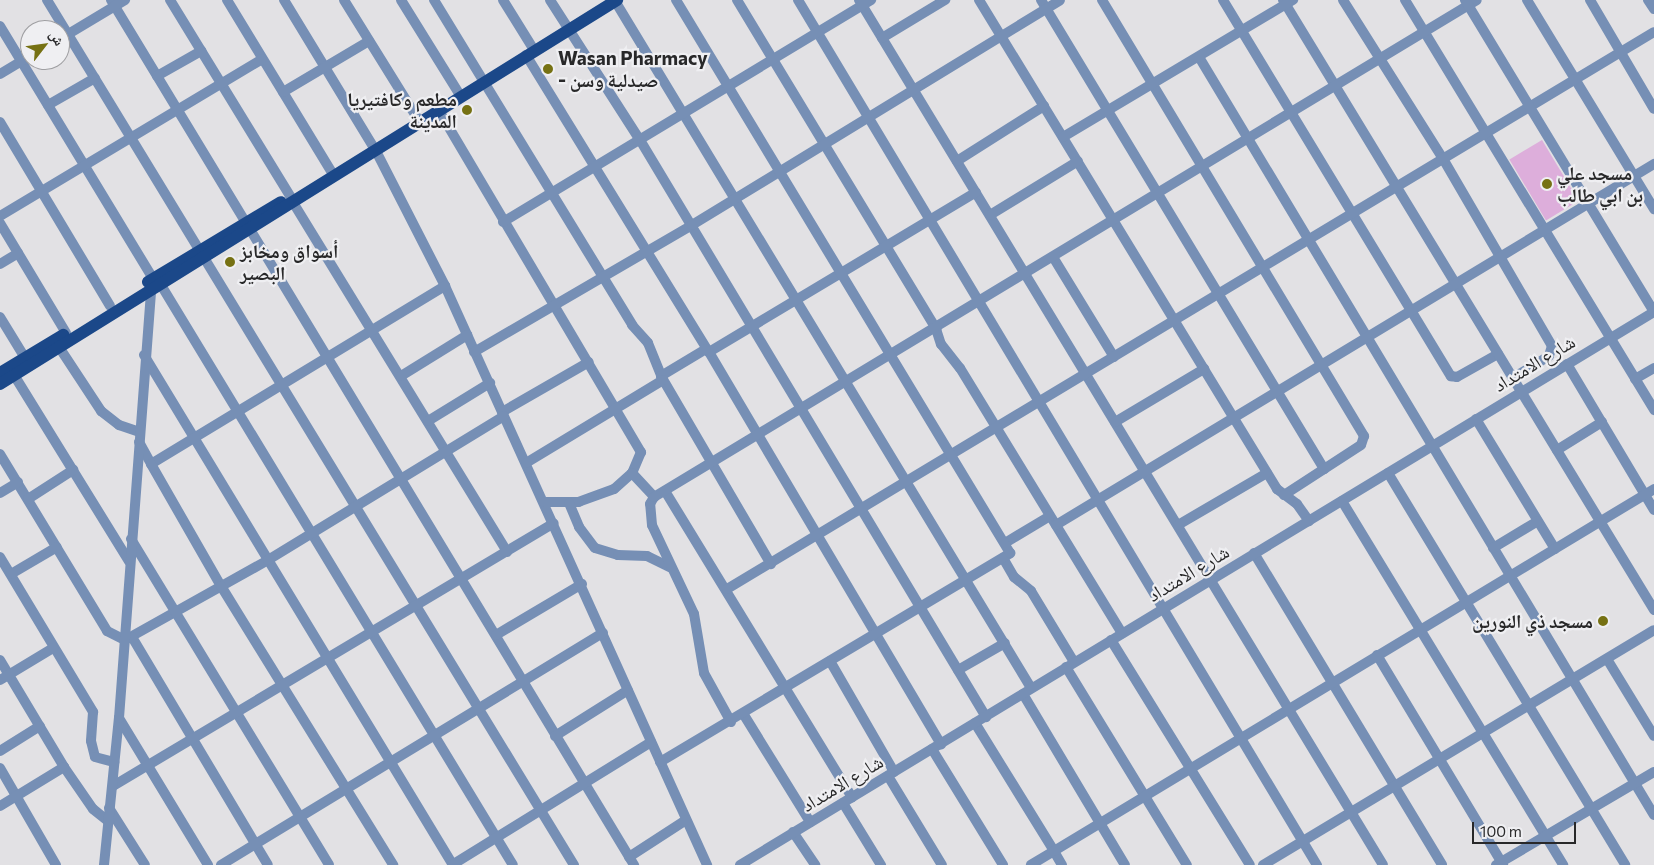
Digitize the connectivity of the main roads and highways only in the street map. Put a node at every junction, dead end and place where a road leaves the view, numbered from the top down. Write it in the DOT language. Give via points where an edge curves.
graph roads {
  1 [pos="612,1"];
  2 [pos="374,149"];
  3 [pos="292,200"];
  4 [pos="155,285"];
  5 [pos="0,373"];
  6 [pos="0,384"];
  1 -- 2 [label="main road"];
  2 -- 3 [label="main road"];
  2 -- 3 [label="main road" via="331,171"];
  3 -- 4 [label="main road"];
  4 -- 5 [label="main road" via="110,306"];
  4 -- 6 [label="main road"];
}
